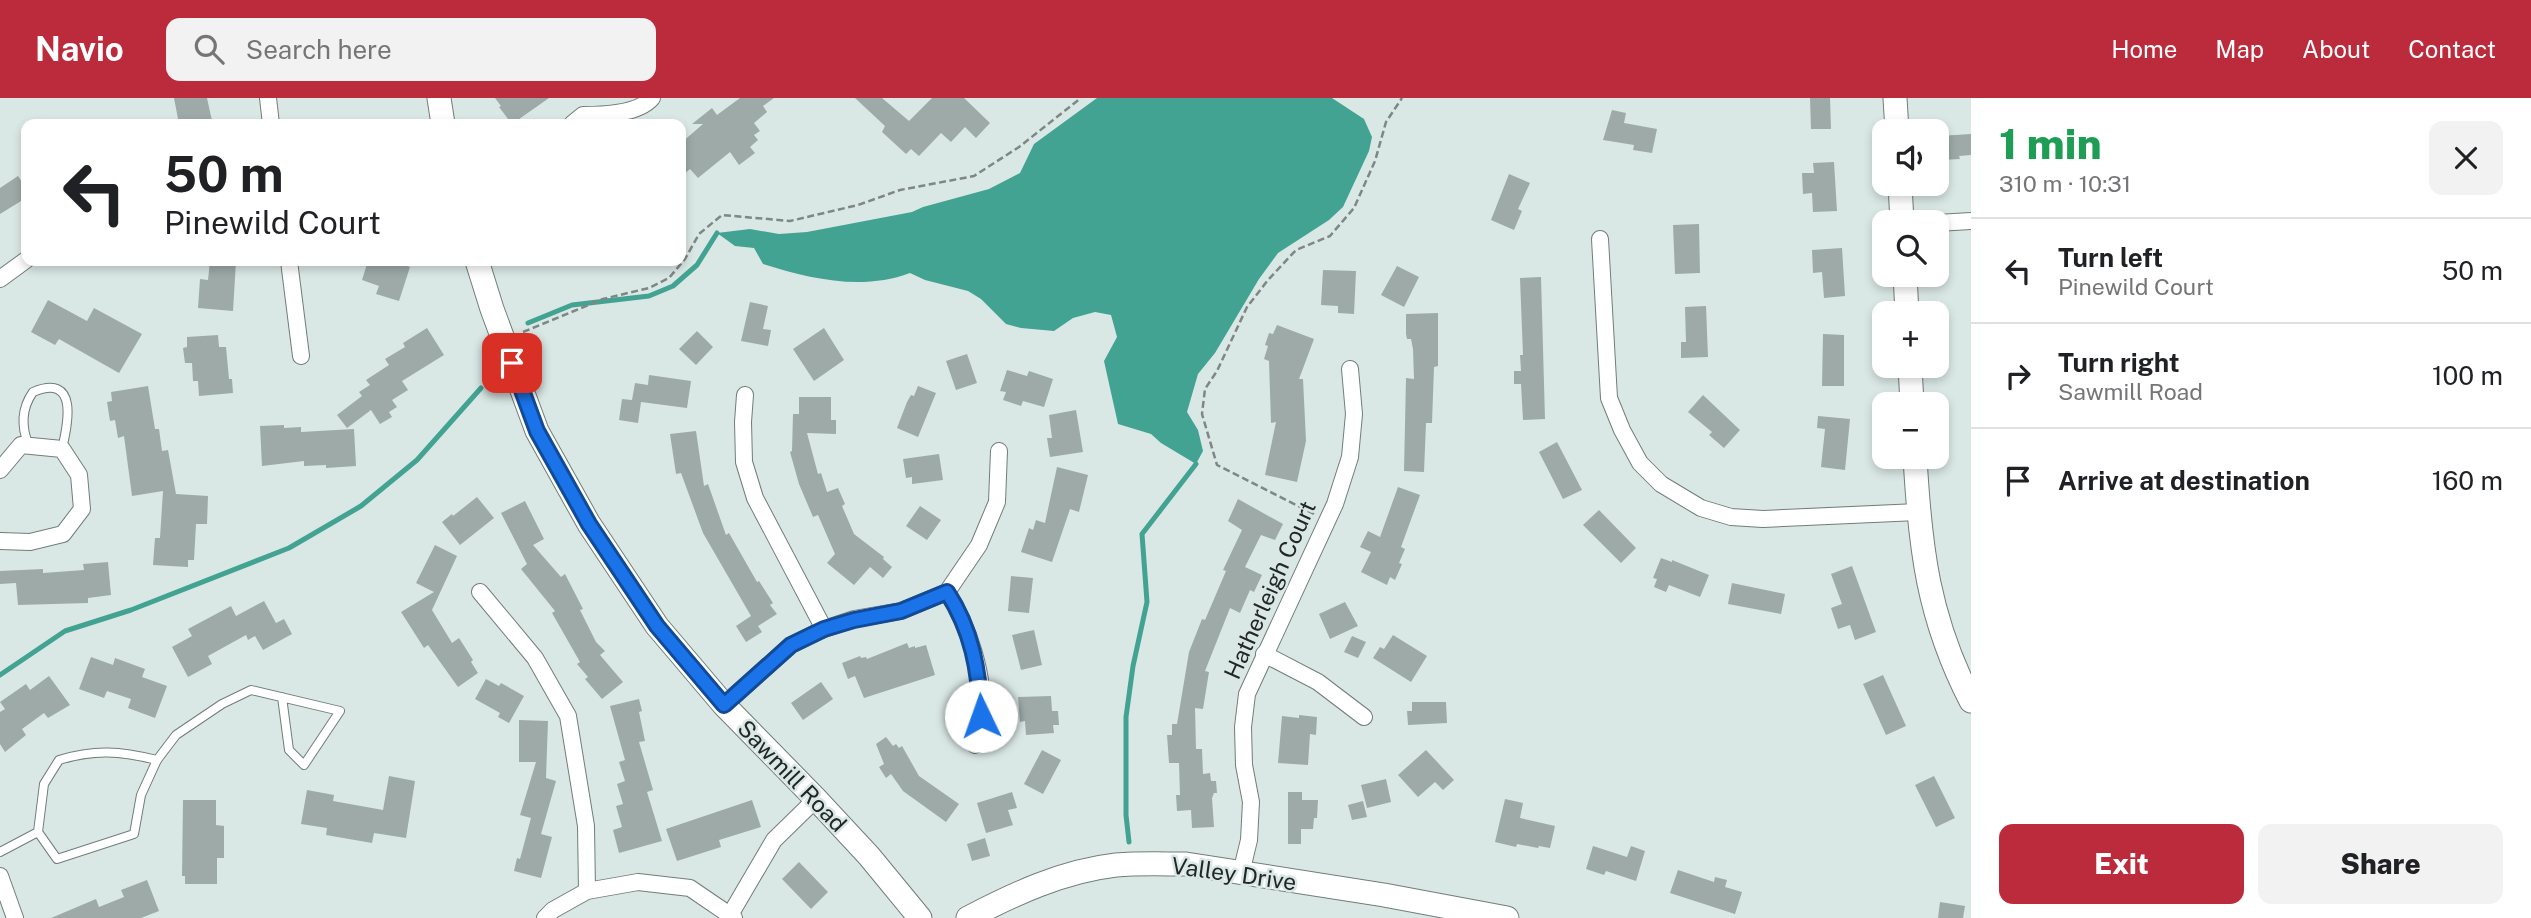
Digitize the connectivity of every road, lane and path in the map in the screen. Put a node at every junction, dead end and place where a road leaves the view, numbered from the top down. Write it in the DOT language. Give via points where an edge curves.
graph roads {
  1 [pos="268,98"];
  2 [pos="439,98"];
  3 [pos="579,98"];
  4 [pos="652,98"];
  5 [pos="1081,98"];
  6 [pos="1402,98"];
  7 [pos="1895,98"];
  8 [pos="270,119"];
  9 [pos="442,119"];
  10 [pos="577,119"];
  11 [pos="1896,119"];
  12 [pos="1971,221"];
  13 [pos="1949,222"];
  14 [pos="1600,239"];
  15 [pos="686,257"];
  16 [pos="21,264"];
  17 [pos="290,266"];
  18 [pos="479,266"];
  19 [pos="679,266"];
  20 [pos="0,279"];
  21 [pos="504,341"];
  22 [pos="301,356"];
  23 [pos="1350,369"];
  24 [pos="745,395"];
  25 [pos="29,446"];
  26 [pos="62,449"];
  27 [pos="999,451"];
  28 [pos="1916,469"];
  29 [pos="0,470"];
  30 [pos="1918,512"];
  31 [pos="1327,520"];
  32 [pos="0,541"];
  33 [pos="480,592"];
  34 [pos="947,592"];
  35 [pos="824,629"];
  36 [pos="1264,654"];
  37 [pos="282,697"];
  38 [pos="1971,701"];
  39 [pos="724,705"];
  40 [pos="1364,717"];
  41 [pos="975,745"];
  42 [pos="157,760"];
  43 [pos="817,799"];
  44 [pos="38,832"];
  45 [pos="0,852"];
  46 [pos="1241,873"];
  47 [pos="0,876"];
  48 [pos="587,891"];
  49 [pos="732,916"];
  50 [pos="15,918"];
  51 [pos="545,918"];
  52 [pos="919,918"];
  53 [pos="968,918"];
  54 [pos="1507,918"];
  1 -- 8 [label="street"];
  2 -- 9 [label="street"];
  3 -- 10 [label="street"];
  4 -- 10 [label="street" via="646,105"];
  5 -- 15 [label="path" via="974,176 900,190 790,221 722,215 699,234"];
  6 -- 31 [label="path" via="1386,122 1354,208 1330,236 1296,250 1268,280 1247,307 1205,389 1202,414 1217,465"];
  7 -- 11 [label="street"];
  12 -- 13 [label="street"];
  14 -- 30 [label="street" via="1609,398 1640,463 1661,484 1701,508 1731,517"];
  16 -- 20 [label="street"];
  17 -- 22 [label="street"];
  18 -- 21 [label="street, Sawmill Road"];
  19 -- 21 [label="path" via="669,278 649,288 603,299"];
  21 -- 39 [label="street, Sawmill Road" via="537,431 589,524 657,626"];
  23 -- 31 [label="street, Hatherleigh Court" via="1354,414 1350,457"];
  24 -- 35 [label="street" via="744,462 755,498"];
  25 -- 26 [label="street"];
  25 -- 26 [label="lane" via="25,407 33,392 49,388 67,400 69,417"];
  25 -- 29 [label="street" via="21,445"];
  26 -- 32 [label="street" via="79,475 82,509 63,534 30,542"];
  27 -- 34 [label="street" via="997,502 979,545"];
  28 -- 30 [label="street"];
  30 -- 38 [label="street" via="1937,622"];
  31 -- 36 [label="street, Hatherleigh Court"];
  33 -- 48 [label="street" via="535,658 568,716 586,826"];
  34 -- 35 [label="street" via="901,611"];
  34 -- 41 [label="street" via="966,625 979,679 981,716"];
  35 -- 39 [label="street" via="791,645"];
  36 -- 40 [label="street" via="1318,682"];
  36 -- 46 [label="street, Hatherleigh Court" via="1247,694 1243,727 1251,802"];
  37 -- 37 [label="lane" via="289,750 304,765 341,711"];
  37 -- 42 [label="lane" via="251,690 222,704 176,735"];
  39 -- 43 [label="street, Sawmill Road"];
  42 -- 44 [label="lane" via="127,753 85,752 58,760 44,784"];
  42 -- 44 [label="lane" via="141,795 134,834 57,859"];
  43 -- 49 [label="street" via="774,840"];
  43 -- 52 [label="street, Sawmill Road"];
  44 -- 45 [label="lane"];
  46 -- 53 [label="street, Valley Drive" via="1186,864 1114,865 1029,888"];
  46 -- 54 [label="street, Valley Drive"];
  47 -- 50 [label="street"];
  48 -- 49 [label="street" via="638,881 690,888"];
  48 -- 51 [label="street"];
}
